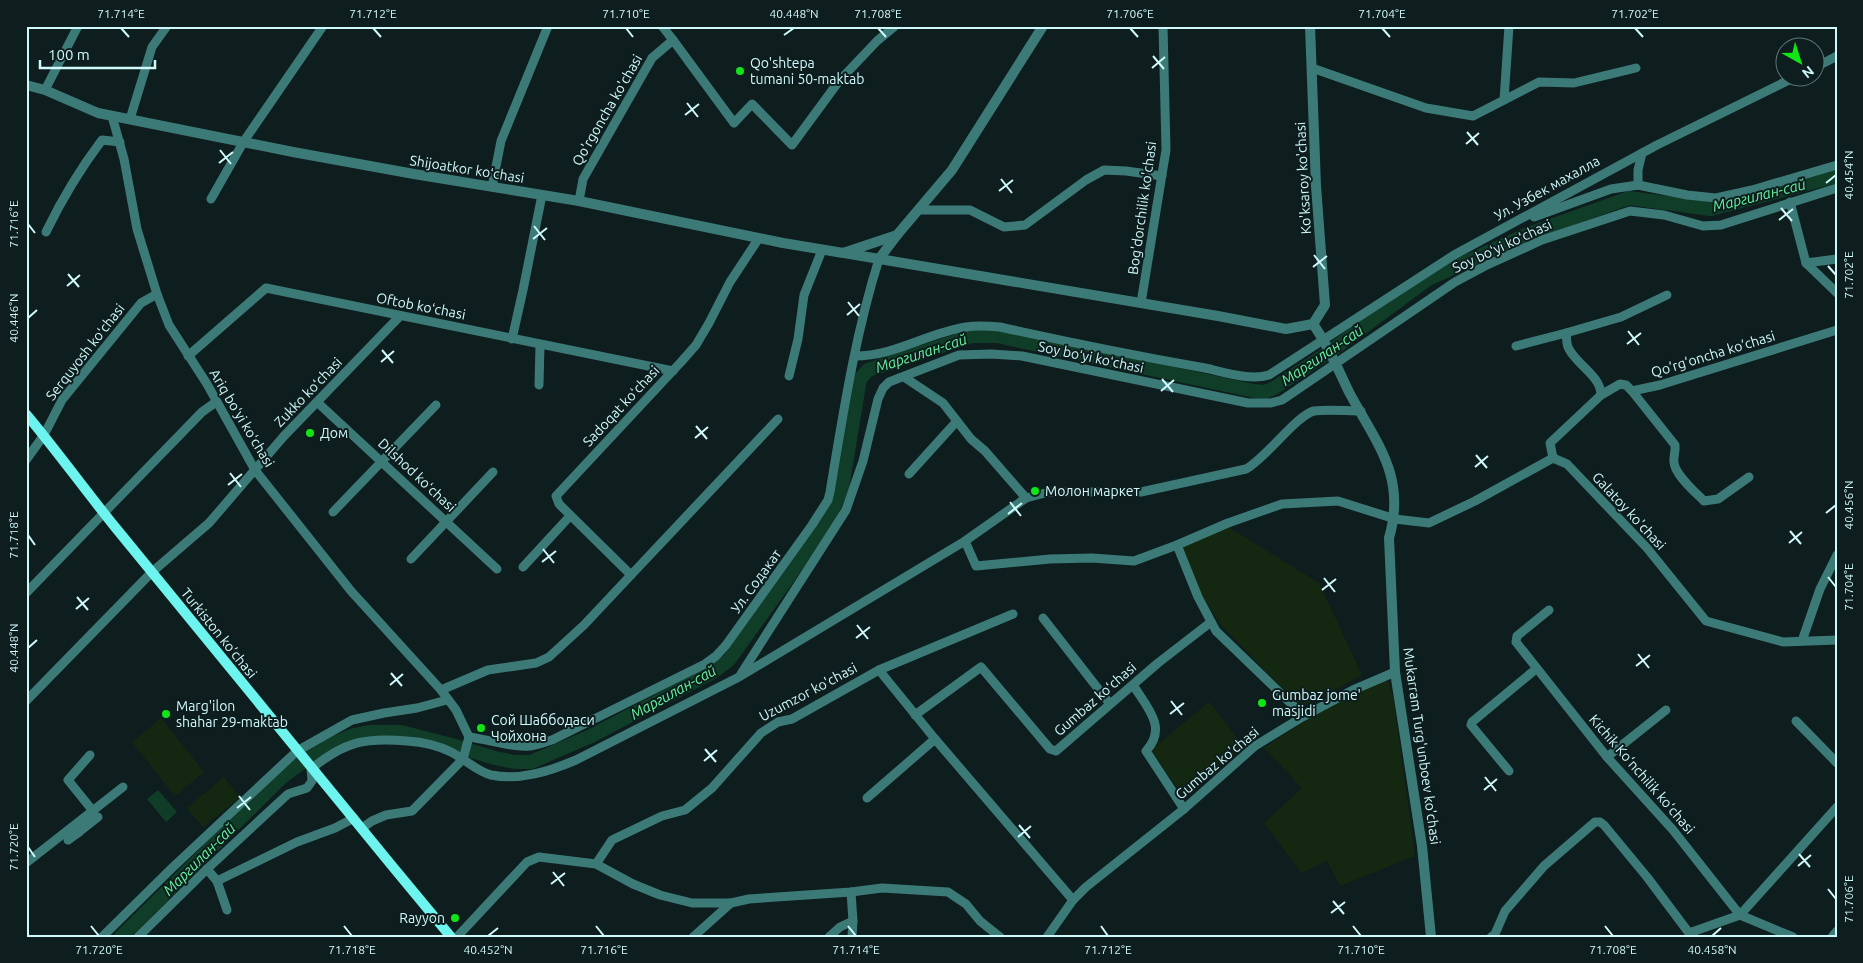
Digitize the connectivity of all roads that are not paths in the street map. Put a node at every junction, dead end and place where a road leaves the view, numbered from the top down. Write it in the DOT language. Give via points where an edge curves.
graph roads {
  1 [pos="78,26"];
  2 [pos="167,26"];
  3 [pos="323,26"];
  4 [pos="548,26"];
  5 [pos="662,26"];
  6 [pos="895,26"];
  7 [pos="1043,26"];
  8 [pos="1163,26"];
  9 [pos="1310,26"];
  10 [pos="1509,26"];
  11 [pos="673,40"];
  12 [pos="1312,68"];
  13 [pos="1636,68"];
  14 [pos="26,84"];
  15 [pos="1776,87"];
  16 [pos="45,90"];
  17 [pos="1504,100"];
  18 [pos="112,116"];
  19 [pos="130,119"];
  20 [pos="120,142"];
  21 [pos="244,142"];
  22 [pos="1642,153"];
  23 [pos="1837,165"];
  24 [pos="1162,176"];
  25 [pos="1638,185"];
  26 [pos="492,187"];
  27 [pos="1837,188"];
  28 [pos="542,195"];
  29 [pos="211,198"];
  30 [pos="579,201"];
  31 [pos="1790,202"];
  32 [pos="919,210"];
  33 [pos="1499,230"];
  34 [pos="46,232"];
  35 [pos="900,232"];
  36 [pos="759,238"];
  37 [pos="822,250"];
  38 [pos="843,253"];
  39 [pos="879,259"];
  40 [pos="1837,259"];
  41 [pos="1806,263"];
  42 [pos="157,294"];
  43 [pos="1837,294"];
  44 [pos="1667,295"];
  45 [pos="1141,303"];
  46 [pos="400,316"];
  47 [pos="1313,324"];
  48 [pos="1837,330"];
  49 [pos="1566,333"];
  50 [pos="512,339"];
  51 [pos="1323,339"];
  52 [pos="540,345"];
  53 [pos="1516,346"];
  54 [pos="188,356"];
  55 [pos="855,356"];
  56 [pos="1335,364"];
  57 [pos="672,371"];
  58 [pos="789,376"];
  59 [pos="904,377"];
  60 [pos="539,385"];
  61 [pos="1632,392"];
  62 [pos="1601,395"];
  63 [pos="216,402"];
  64 [pos="317,402"];
  65 [pos="436,405"];
  66 [pos="1360,411"];
  67 [pos="26,414"];
  68 [pos="778,419"];
  69 [pos="957,422"];
  70 [pos="44,435"];
  71 [pos="1553,458"];
  72 [pos="26,460"];
  73 [pos="382,462"];
  74 [pos="255,470"];
  75 [pos="493,472"];
  76 [pos="909,474"];
  77 [pos="1749,477"];
  78 [pos="1026,498"];
  79 [pos="334,512"];
  80 [pos="104,514"];
  81 [pos="570,516"];
  82 [pos="1394,519"];
  83 [pos="446,521"];
  84 [pos="965,541"];
  85 [pos="1177,545"];
  86 [pos="1837,554"];
  87 [pos="411,559"];
  88 [pos="523,567"];
  89 [pos="498,569"];
  90 [pos="152,572"];
  91 [pos="631,575"];
  92 [pos="26,593"];
  93 [pos="1549,610"];
  94 [pos="1013,614"];
  95 [pos="1043,618"];
  96 [pos="1211,622"];
  97 [pos="1837,640"];
  98 [pos="1802,642"];
  99 [pos="1536,669"];
  100 [pos="879,670"];
  101 [pos="1395,672"];
  102 [pos="739,677"];
  103 [pos="1133,686"];
  104 [pos="441,690"];
  105 [pos="447,700"];
  106 [pos="26,702"];
  107 [pos="1110,704"];
  108 [pos="1666,710"];
  109 [pos="915,715"];
  110 [pos="1304,716"];
  111 [pos="1796,721"];
  112 [pos="469,739"];
  113 [pos="935,739"];
  114 [pos="297,751"];
  115 [pos="90,755"];
  116 [pos="1608,757"];
  117 [pos="464,758"];
  118 [pos="1837,763"];
  119 [pos="311,769"];
  120 [pos="1509,771"];
  121 [pos="123,787"];
  122 [pos="867,798"];
  123 [pos="1837,807"];
  124 [pos="1184,809"];
  125 [pos="96,814"];
  126 [pos="354,818"];
  127 [pos="362,828"];
  128 [pos="76,829"];
  129 [pos="68,840"];
  130 [pos="26,863"];
  131 [pos="596,864"];
  132 [pos="207,869"];
  133 [pos="218,881"];
  134 [pos="851,892"];
  135 [pos="1073,900"];
  136 [pos="731,903"];
  137 [pos="227,910"];
  138 [pos="1740,915"];
  139 [pos="853,922"];
  140 [pos="1837,932"];
  141 [pos="1686,935"];
  142 [pos="102,937"];
  143 [pos="138,937"];
  144 [pos="451,937"];
  145 [pos="457,937"];
  146 [pos="693,937"];
  147 [pos="829,937"];
  148 [pos="852,937"];
  149 [pos="1000,937"];
  150 [pos="1047,937"];
  151 [pos="1431,937"];
  152 [pos="1492,937"];
  153 [pos="1793,937"];
  154 [pos="1832,937"];
  1 -- 16 [label="street"];
  2 -- 19 [label="street" via="152,47"];
  3 -- 21 [label="street"];
  4 -- 26 [label="street" via="501,141"];
  5 -- 11 [label="street"];
  6 -- 11 [label="street" via="839,81 792,146 752,104 734,123"];
  7 -- 32 [label="street" via="952,170"];
  8 -- 24 [label="street, Bog'dorchilik ko'chasi" via="1166,150"];
  9 -- 12 [label="street, Ko'ksaroy ko'chasi"];
  10 -- 17 [label="street"];
  11 -- 30 [label="street, Qo'rgoncha ko'chasi" via="652,58 583,179"];
  12 -- 17 [label="street" via="1426,108 1473,116"];
  12 -- 47 [label="street, Ko'ksaroy ko'chasi" via="1325,305"];
  13 -- 17 [label="street" via="1574,83 1539,82"];
  14 -- 16 [label="street, Shijoatkor koʻchasi"];
  15 -- 22 [label="street, Ул. Узбек махалла"];
  16 -- 18 [label="street, Shijoatkor koʻchasi"];
  18 -- 19 [label="street, Shijoatkor koʻchasi"];
  18 -- 20 [label="street, Ariq boʻyi koʻchasi"];
  19 -- 21 [label="street, Shijoatkor koʻchasi"];
  20 -- 34 [label="street" via="102,140 80,169"];
  20 -- 42 [label="street, Ariq boʻyi koʻchasi" via="137,229"];
  21 -- 26 [label="street, Shijoatkor koʻchasi"];
  21 -- 29 [label="street"];
  22 -- 25 [label="street"];
  22 -- 33 [label="street, Ул. Узбек махалла"];
  23 -- 25 [label="street" via="1716,198"];
  24 -- 32 [label="street" via="1104,170 1024,225 1004,227 970,210"];
  24 -- 45 [label="street, Bog'dorchilik ko'chasi"];
  25 -- 33 [label="street" via="1611,189"];
  26 -- 28 [label="street, Shijoatkor koʻchasi"];
  27 -- 31 [label="street, Soy boʻyi koʻchasi"];
  28 -- 30 [label="street, Shijoatkor koʻchasi"];
  28 -- 50 [label="street"];
  30 -- 36 [label="street, Shijoatkor koʻchasi"];
  31 -- 41 [label="street"];
  31 -- 56 [label="street, Soy boʻyi koʻchasi" via="1721,225 1703,226 1664,215 1630,211 1542,240 1455,282"];
  32 -- 35 [label="street"];
  33 -- 51 [label="street, Ул. Узбек махалла"];
  35 -- 38 [label="street, Shijoatkor koʻchasi"];
  35 -- 39 [label="street"];
  36 -- 37 [label="street, Shijoatkor koʻchasi"];
  36 -- 57 [label="street, Sadoqat koʻchasi" via="730,282 696,345"];
  37 -- 38 [label="street, Shijoatkor koʻchasi"];
  37 -- 58 [label="street" via="804,295"];
  38 -- 39 [label="street"];
  39 -- 45 [label="street"];
  39 -- 55 [label="street, Ул. Содакат" via="867,297"];
  40 -- 41 [label="street"];
  41 -- 43 [label="street"];
  42 -- 54 [label="street, Ariq boʻyi koʻchasi" via="169,325"];
  42 -- 70 [label="street, Serquyosh koʻchasi" via="141,303 62,400"];
  44 -- 49 [label="street" via="1621,317"];
  45 -- 47 [label="street" via="1286,329"];
  46 -- 50 [label="street, Oftob koʻchasi"];
  46 -- 54 [label="street, Oftob koʻchasi" via="266,288"];
  46 -- 64 [label="street, Zukko koʻchasi"];
  47 -- 51 [label="street, Mukarram Turg'unboev ko'chasi"];
  48 -- 61 [label="street, Qo‘rg‘oncha ko‘chasi"];
  49 -- 53 [label="street"];
  49 -- 62 [label="street" via="1568,349 1594,377"];
  50 -- 52 [label="street, Oftob koʻchasi"];
  51 -- 55 [label="street, Ул. Узбек махалла" via="1269,375 1257,377 983,325 951,330 882,354"];
  51 -- 56 [label="street, Mukarram Turg'unboev ko'chasi"];
  52 -- 57 [label="street, Oftob koʻchasi"];
  52 -- 60 [label="street"];
  54 -- 63 [label="street, Ariq boʻyi koʻchasi"];
  55 -- 112 [label="street, Ул. Содакат" via="828,500 716,656 576,729 538,745 519,746"];
  56 -- 59 [label="street, Soy boʻyi koʻchasi" via="1282,400 1271,403 1248,403 1203,395 1022,356 959,355"];
  56 -- 66 [label="street, Mukarram Turg'unboev ko'chasi"];
  57 -- 81 [label="street, Sadoqat koʻchasi" via="558,493 556,501"];
  59 -- 69 [label="street" via="943,403"];
  59 -- 102 [label="street, Soy boʻyi koʻchasi" via="889,382 883,388 846,510"];
  61 -- 62 [label="street, Qo‘rg‘oncha ko‘chasi" via="1620,384"];
  61 -- 77 [label="street" via="1675,445 1676,468 1704,501 1718,499"];
  62 -- 71 [label="street" via="1550,443"];
  63 -- 74 [label="street, Ariq boʻyi koʻchasi"];
  63 -- 80 [label="street" via="202,412"];
  64 -- 73 [label="street, Dilshod koʻchasi"];
  64 -- 74 [label="street, Zukko koʻchasi"];
  65 -- 73 [label="street"];
  66 -- 78 [label="street" via="1312,411 1246,469 1140,492 1049,492"];
  66 -- 82 [label="street, Mukarram Turg'unboev ko'chasi" via="1389,467 1394,486"];
  67 -- 70 [label="main road, Turkiston ko’chasi"];
  68 -- 91 [label="street"];
  69 -- 76 [label="street"];
  69 -- 78 [label="street"];
  70 -- 72 [label="street, Serquyosh koʻchasi"];
  70 -- 80 [label="main road, Turkiston ko’chasi"];
  71 -- 82 [label="street" via="1429,523"];
  71 -- 98 [label="street, Galatoy ko'chasi" via="1567,464 1646,548 1706,621 1784,642"];
  73 -- 79 [label="street"];
  73 -- 83 [label="street, Dilshod koʻchasi"];
  74 -- 90 [label="street, Zukko koʻchasi" via="209,523"];
  74 -- 104 [label="street, Ariq boʻyi koʻchasi" via="351,591"];
  75 -- 83 [label="street"];
  78 -- 84 [label="street"];
  80 -- 90 [label="main road, Turkiston ko’chasi"];
  80 -- 92 [label="street"];
  81 -- 88 [label="street"];
  81 -- 91 [label="street, Sadoqat koʻchasi"];
  82 -- 85 [label="street" via="1338,501 1282,504"];
  82 -- 101 [label="street, Mukarram Turg'unboev ko'chasi" via="1389,538"];
  83 -- 87 [label="street"];
  83 -- 89 [label="street, Dilshod koʻchasi"];
  84 -- 85 [label="street" via="976,566 1050,559 1134,561"];
  84 -- 102 [label="street"];
  85 -- 96 [label="street"];
  86 -- 98 [label="street" via="1820,589"];
  90 -- 106 [label="street, Zukko koʻchasi"];
  90 -- 114 [label="main road, Turkiston ko’chasi"];
  91 -- 104 [label="street" via="549,657 536,663 488,670"];
  93 -- 99 [label="street, Kichik Ko‘nchilik ko‘chasi" via="1517,636 1516,642"];
  94 -- 100 [label="street, Uzumzor ko'chasi"];
  95 -- 107 [label="street"];
  96 -- 103 [label="street, Gumbaz koʻchasi"];
  96 -- 110 [label="street" via="1229,646"];
  97 -- 98 [label="street, Galatoy ko'chasi"];
  99 -- 116 [label="street, Kichik Ko‘nchilik ko‘chasi"];
  99 -- 120 [label="street" via="1471,725"];
  100 -- 109 [label="street"];
  100 -- 131 [label="street, Uzumzor ko'chasi" via="792,719 769,727 704,796 685,810 662,816 612,840"];
  101 -- 110 [label="street, Gumbaz ko'chasi"];
  101 -- 151 [label="street, Mukarram Turg'unboev ko'chasi" via="1422,846"];
  102 -- 117 [label="street" via="552,770 530,775 489,775"];
  103 -- 107 [label="street, Gumbaz koʻchasi"];
  103 -- 124 [label="street" via="1148,707 1157,732 1146,751"];
  104 -- 105 [label="street, Ariq boʻyi koʻchasi"];
  105 -- 112 [label="street, Ariq boʻyi koʻchasi" via="456,710"];
  105 -- 114 [label="street" via="352,720"];
  107 -- 109 [label="street, Gumbaz koʻchasi" via="1058,750 1052,751 981,667"];
  108 -- 116 [label="street"];
  109 -- 113 [label="street"];
  110 -- 124 [label="street, Gumbaz ko'chasi" via="1255,746"];
  111 -- 118 [label="street"];
  112 -- 117 [label="street"];
  113 -- 122 [label="street"];
  113 -- 135 [label="street"];
  114 -- 119 [label="main road, Turkiston ko’chasi"];
  114 -- 142 [label="street"];
  115 -- 125 [label="street" via="68,780"];
  116 -- 138 [label="street, Kichik Ko‘nchilik ko‘chasi" via="1673,830"];
  117 -- 119 [label="street" via="427,743 381,738 335,751"];
  117 -- 127 [label="street" via="412,811 386,815"];
  119 -- 126 [label="main road, Turkiston ko’chasi"];
  119 -- 132 [label="street" via="312,781 307,788 288,794"];
  121 -- 125 [label="street"];
  123 -- 138 [label="street"];
  124 -- 135 [label="street, Gumbaz ko'chasi"];
  125 -- 128 [label="street"];
  126 -- 127 [label="main road, Turkiston ko’chasi"];
  126 -- 133 [label="street"];
  127 -- 144 [label="main road, Turkiston ko’chasi"];
  128 -- 129 [label="street"];
  128 -- 130 [label="street"];
  131 -- 136 [label="street" via="660,895 692,902"];
  131 -- 145 [label="street" via="533,858"];
  132 -- 133 [label="street"];
  132 -- 143 [label="street"];
  133 -- 137 [label="street"];
  134 -- 136 [label="street"];
  134 -- 139 [label="street"];
  134 -- 149 [label="street" via="882,888 948,892 966,904"];
  135 -- 150 [label="street, Gumbaz ko'chasi"];
  136 -- 146 [label="street"];
  138 -- 141 [label="street"];
  138 -- 153 [label="street, Kichik Ko‘nchilik ko‘chasi"];
  139 -- 147 [label="street" via="840,927"];
  139 -- 148 [label="street"];
  140 -- 154 [label="street"];
  141 -- 152 [label="street" via="1647,877 1600,822 1595,822 1544,866 1505,911"];
}
